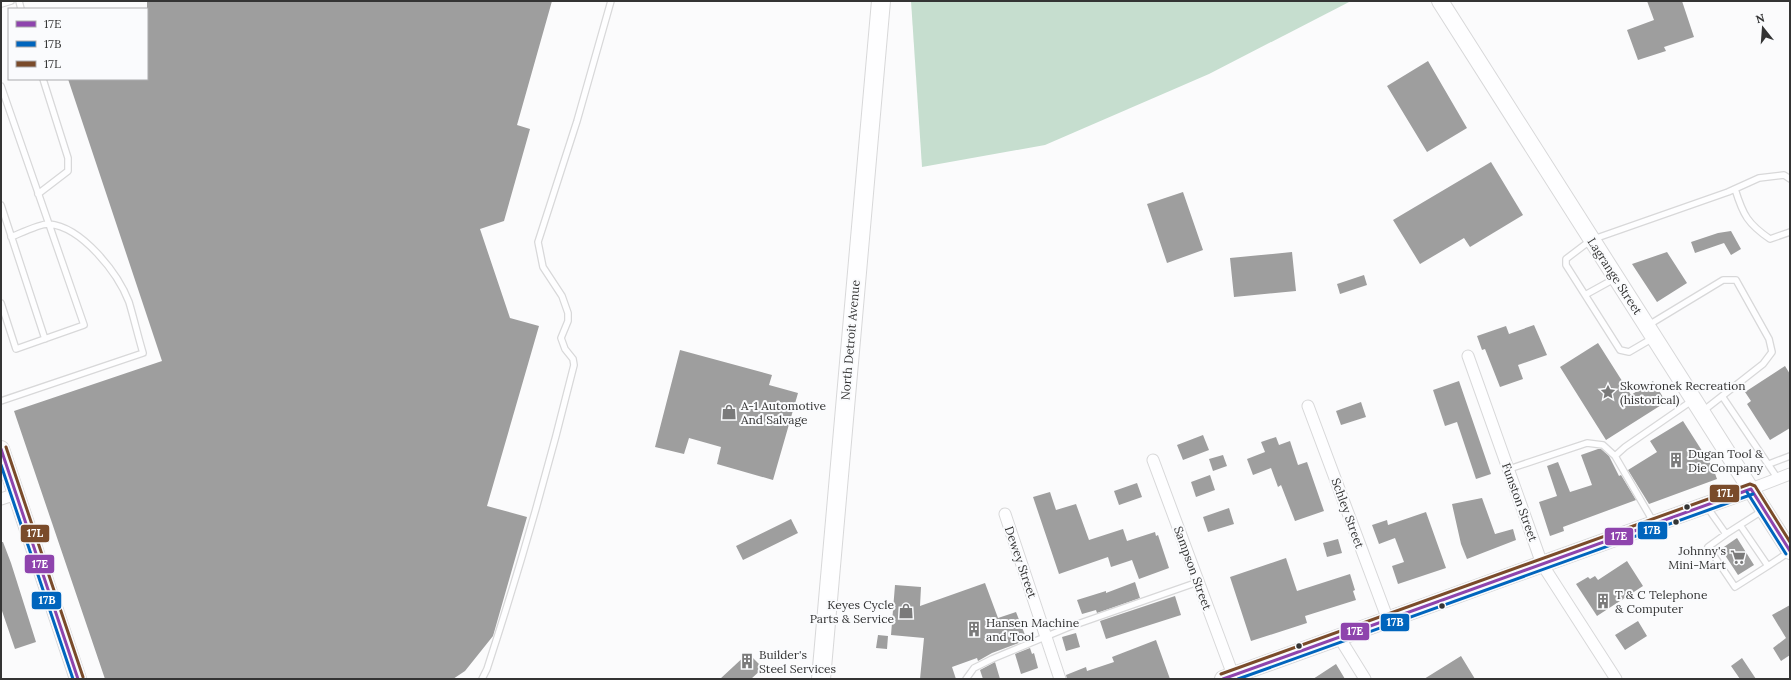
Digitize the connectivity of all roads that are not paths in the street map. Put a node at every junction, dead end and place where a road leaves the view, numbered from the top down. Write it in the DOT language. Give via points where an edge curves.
graph roads {
  1 [pos="11,1"];
  2 [pos="611,1"];
  3 [pos="880,1"];
  4 [pos="1440,1"];
  5 [pos="1,4"];
  6 [pos="44,80"];
  7 [pos="1,86"];
  8 [pos="1790,179"];
  9 [pos="1735,189"];
  10 [pos="38,194"];
  11 [pos="1,205"];
  12 [pos="48,223"];
  13 [pos="1790,232"];
  14 [pos="11,236"];
  15 [pos="1591,240"];
  16 [pos="1616,277"];
  17 [pos="1585,295"];
  18 [pos="1,303"];
  19 [pos="1650,331"];
  20 [pos="45,339"];
  21 [pos="1468,356"];
  22 [pos="1722,396"];
  23 [pos="1,401"];
  24 [pos="1308,406"];
  25 [pos="1697,406"];
  26 [pos="1,450"];
  27 [pos="1615,456"];
  28 [pos="1790,456"];
  29 [pos="1153,460"];
  30 [pos="1768,464"];
  31 [pos="1509,470"];
  32 [pos="1790,474"];
  33 [pos="1778,479"];
  34 [pos="1751,488"];
  35 [pos="8,496"];
  36 [pos="1706,505"];
  37 [pos="1764,510"];
  38 [pos="1005,514"];
  39 [pos="1654,524"];
  40 [pos="1740,525"];
  41 [pos="1726,534"];
  42 [pos="1790,551"];
  43 [pos="1542,564"];
  44 [pos="1768,566"];
  45 [pos="1198,582"];
  46 [pos="1388,620"];
  47 [pos="1339,637"];
  48 [pos="1046,638"];
  49 [pos="1228,677"];
  50 [pos="78,679"];
  51 [pos="482,679"];
  52 [pos="821,679"];
  53 [pos="966,679"];
  54 [pos="1060,679"];
  55 [pos="1366,679"];
  56 [pos="1616,679"];
  1 -- 5 [label="lane"];
  2 -- 51 [label="lane" via="577,121 538,242 543,268 567,308 568,321 561,338 574,365 555,446 515,583"];
  3 -- 52 [label="main road, North Detroit Avenue"];
  4 -- 15 [label="main road, Lagrange Street"];
  6 -- 10 [label="lane" via="68,158 68,171"];
  7 -- 10 [label="lane"];
  8 -- 9 [label="lane" via="1784,174 1759,178"];
  9 -- 13 [label="lane" via="1740,207 1754,228 1770,239"];
  9 -- 15 [label="lane"];
  10 -- 12 [label="lane"];
  11 -- 14 [label="lane"];
  12 -- 14 [label="lane"];
  12 -- 20 [label="lane" via="84,325"];
  12 -- 23 [label="lane" via="75,233 94,250 116,276 128,302 143,352"];
  14 -- 20 [label="lane"];
  15 -- 16 [label="main road, Lagrange Street"];
  15 -- 17 [label="lane" via="1566,259 1566,265"];
  16 -- 17 [label="lane"];
  16 -- 19 [label="main road, Lagrange Street"];
  17 -- 19 [label="lane" via="1620,350 1629,352"];
  18 -- 20 [label="lane" via="16,349"];
  19 -- 22 [label="lane" via="1723,280 1736,280 1769,339 1772,352 1763,364"];
  19 -- 25 [label="main road, Lagrange Street"];
  21 -- 31 [label="street, Funston Street"];
  22 -- 25 [label="lane"];
  22 -- 30 [label="lane"];
  24 -- 46 [label="street, Schley Street"];
  25 -- 27 [label="lane" via="1625,447"];
  25 -- 34 [label="main road, Lagrange Street"];
  26 -- 35 [label="main road"];
  27 -- 31 [label="lane" via="1603,445 1587,443"];
  27 -- 39 [label="lane"];
  28 -- 30 [label="lane"];
  29 -- 45 [label="street, Sampson Street"];
  30 -- 33 [label="lane"];
  31 -- 43 [label="street, Funston Street"];
  32 -- 33 [label="street"];
  33 -- 34 [label="street"];
  34 -- 36 [label="main road"];
  34 -- 37 [label="main road, Lagrange Street"];
  35 -- 50 [label="main road"];
  36 -- 39 [label="main road"];
  36 -- 41 [label="lane"];
  37 -- 40 [label="lane"];
  37 -- 42 [label="main road, Lagrange Street"];
  38 -- 48 [label="street, Dewey Street"];
  39 -- 43 [label="main road"];
  40 -- 41 [label="lane"];
  40 -- 44 [label="lane"];
  41 -- 44 [label="lane" via="1708,547 1735,587"];
  42 -- 44 [label="lane"];
  43 -- 46 [label="main road"];
  43 -- 56 [label="street, Funston Street"];
  45 -- 48 [label="lane"];
  45 -- 49 [label="street, Sampson Street"];
  46 -- 47 [label="main road"];
  47 -- 49 [label="main road"];
  47 -- 55 [label="street"];
  48 -- 53 [label="lane" via="974,668"];
  48 -- 54 [label="street, Dewey Street"];
}
